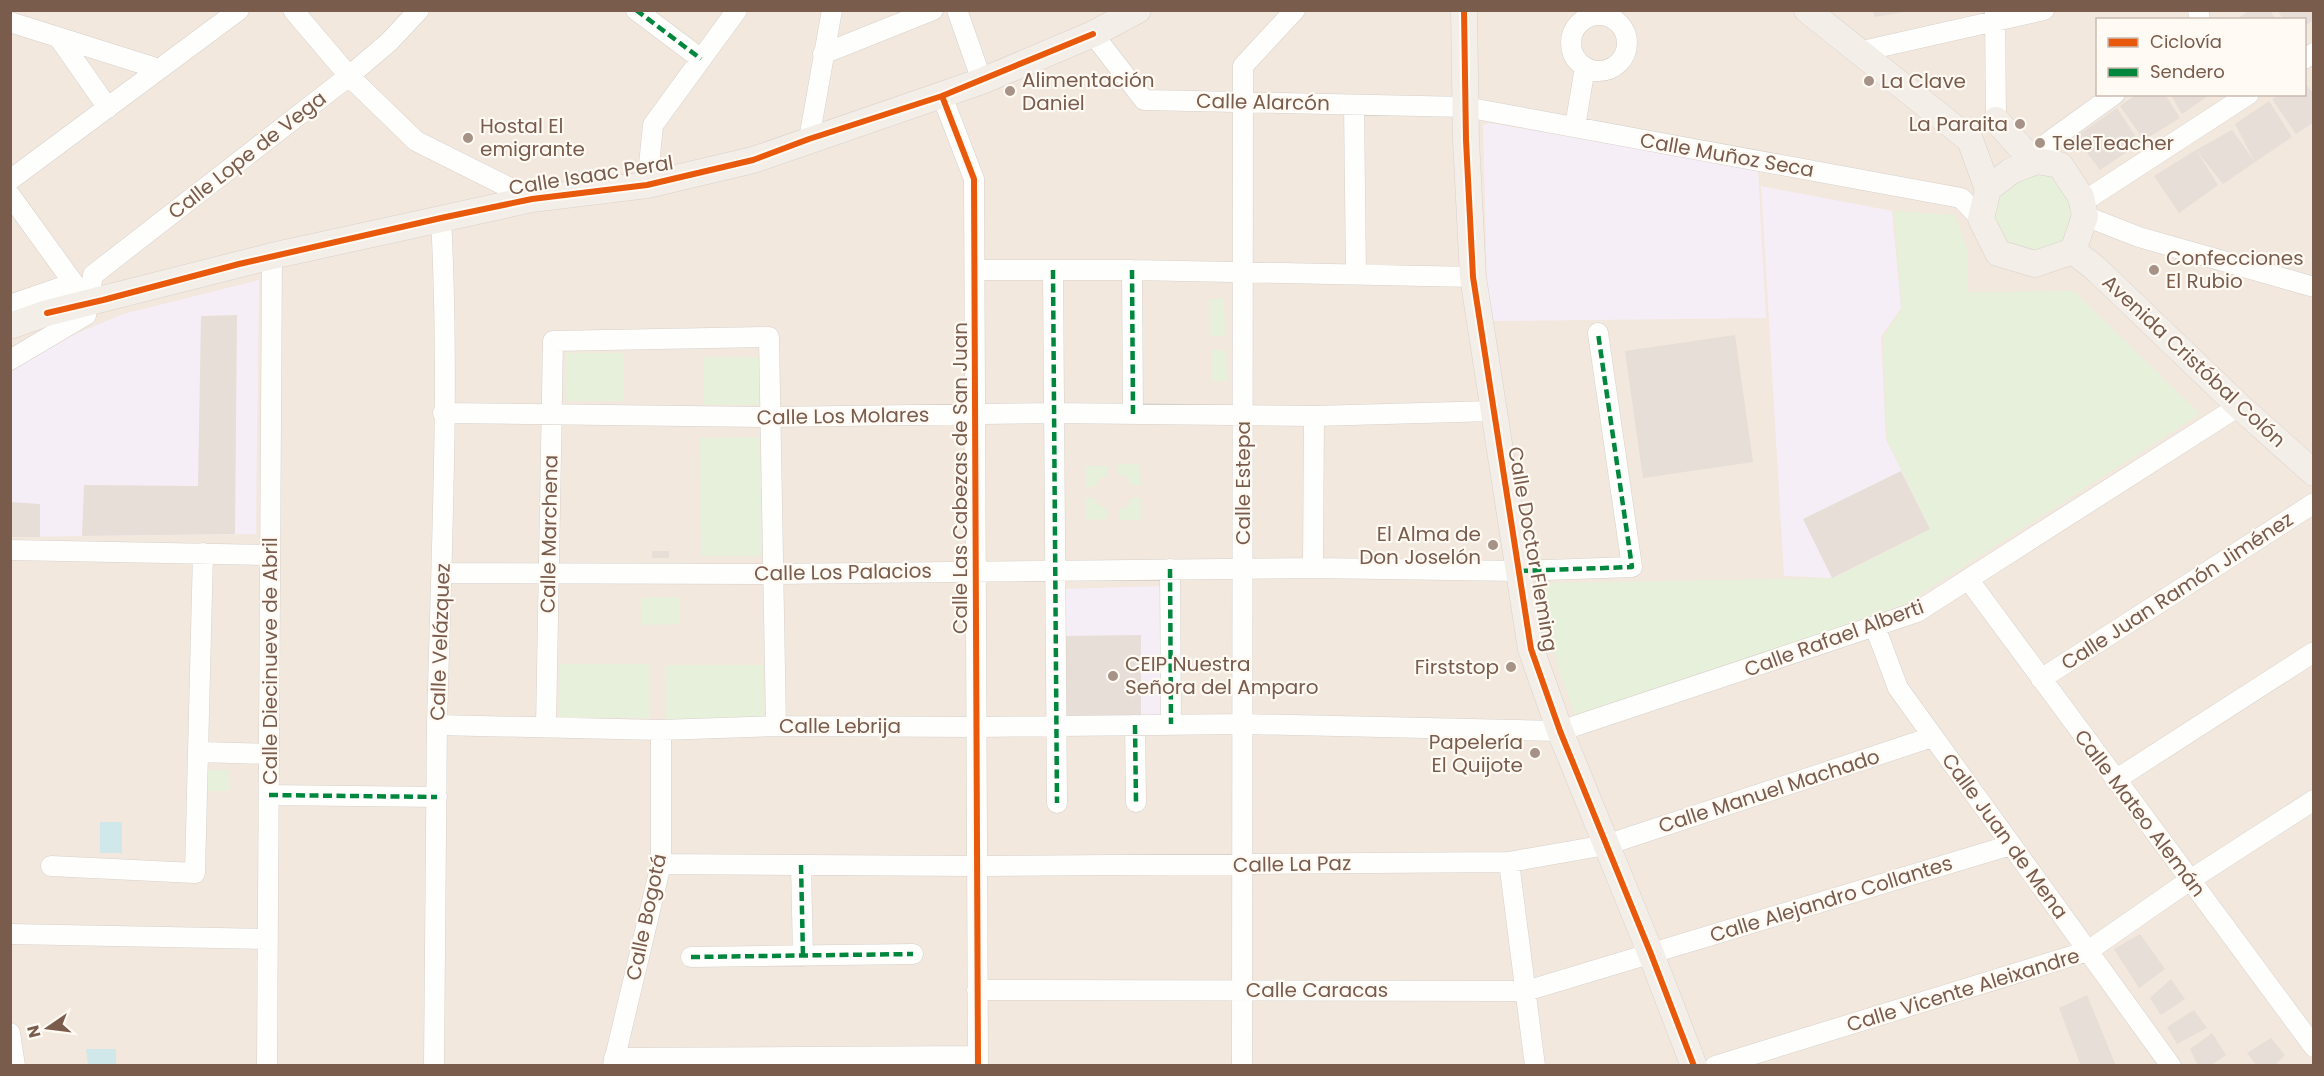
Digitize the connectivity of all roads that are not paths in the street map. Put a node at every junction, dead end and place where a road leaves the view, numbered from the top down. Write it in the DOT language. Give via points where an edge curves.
graph roads {
  1 [pos="239,10"];
  2 [pos="293,10"];
  3 [pos="418,10"];
  4 [pos="636,10"];
  5 [pos="737,10"];
  6 [pos="832,10"];
  7 [pos="933,10"];
  8 [pos="957,10"];
  9 [pos="1295,10"];
  10 [pos="1464,10"];
  11 [pos="1808,10"];
  12 [pos="2044,10"];
  13 [pos="1124,14"];
  14 [pos="1995,15"];
  15 [pos="10,22"];
  16 [pos="1093,34"];
  17 [pos="59,38"];
  18 [pos="1857,52"];
  19 [pos="823,54"];
  20 [pos="701,59"];
  21 [pos="1585,67"];
  22 [pos="159,69"];
  23 [pos="349,76"];
  24 [pos="982,81"];
  25 [pos="942,96"];
  26 [pos="2112,96"];
  27 [pos="2247,96"];
  28 [pos="1243,102"];
  29 [pos="1354,105"];
  30 [pos="1465,107"];
  31 [pos="108,108"];
  32 [pos="1996,120"];
  33 [pos="1575,127"];
  34 [pos="810,139"];
  35 [pos="2040,161"];
  36 [pos="10,180"];
  37 [pos="647,185"];
  38 [pos="1988,189"];
  39 [pos="10,195"];
  40 [pos="532,199"];
  41 [pos="2083,207"];
  42 [pos="441,218"];
  43 [pos="1981,219"];
  44 [pos="2073,251"];
  45 [pos="272,256"];
  46 [pos="976,270"];
  47 [pos="1053,270"];
  48 [pos="1132,270"];
  49 [pos="1242,272"];
  50 [pos="1356,273"];
  51 [pos="1473,277"];
  52 [pos="2313,287"];
  53 [pos="88,303"];
  54 [pos="10,305"];
  55 [pos="10,326"];
  56 [pos="1598,333"];
  57 [pos="10,360"];
  58 [pos="2239,406"];
  59 [pos="1494,411"];
  60 [pos="443,413"];
  61 [pos="1054,413"];
  62 [pos="1133,414"];
  63 [pos="1243,414"];
  64 [pos="551,415"];
  65 [pos="976,415"];
  66 [pos="1314,416"];
  67 [pos="770,417"];
  68 [pos="2313,473"];
  69 [pos="2313,503"];
  70 [pos="10,550"];
  71 [pos="203,554"];
  72 [pos="270,555"];
  73 [pos="1313,568"];
  74 [pos="1170,569"];
  75 [pos="1243,569"];
  76 [pos="1055,570"];
  77 [pos="976,571"];
  78 [pos="1519,571"];
  79 [pos="443,573"];
  80 [pos="549,573"];
  81 [pos="773,574"];
  82 [pos="1968,579"];
  83 [pos="1875,627"];
  84 [pos="2313,652"];
  85 [pos="2041,679"];
  86 [pos="1242,723"];
  87 [pos="1171,724"];
  88 [pos="437,725"];
  89 [pos="1135,725"];
  90 [pos="776,726"];
  91 [pos="1055,726"];
  92 [pos="546,727"];
  93 [pos="977,727"];
  94 [pos="661,730"];
  95 [pos="1560,731"];
  96 [pos="1932,737"];
  97 [pos="199,752"];
  98 [pos="269,754"];
  99 [pos="2115,780"];
  100 [pos="269,795"];
  101 [pos="436,797"];
  102 [pos="2313,800"];
  103 [pos="1136,802"];
  104 [pos="1057,803"];
  105 [pos="1606,845"];
  106 [pos="2011,845"];
  107 [pos="1509,862"];
  108 [pos="661,864"];
  109 [pos="1242,864"];
  110 [pos="801,865"];
  111 [pos="51,866"];
  112 [pos="977,866"];
  113 [pos="2190,880"];
  114 [pos="10,934"];
  115 [pos="268,939"];
  116 [pos="2088,951"];
  117 [pos="913,954"];
  118 [pos="1651,954"];
  119 [pos="804,956"];
  120 [pos="691,957"];
  121 [pos="977,990"];
  122 [pos="1242,990"];
  123 [pos="1526,991"];
  124 [pos="10,1033"];
  125 [pos="2313,1047"];
  126 [pos="978,1061"];
  127 [pos="614,1062"];
  128 [pos="15,1065"];
  129 [pos="267,1065"];
  130 [pos="434,1065"];
  131 [pos="1242,1065"];
  132 [pos="1535,1065"];
  133 [pos="1694,1065"];
  134 [pos="1715,1065"];
  135 [pos="2171,1065"];
  1 -- 22 [label="street"];
  2 -- 23 [label="street"];
  3 -- 23 [label="street, Calle Lope de Vega" via="389,42"];
  4 -- 20 [label="street"];
  5 -- 20 [label="street"];
  6 -- 19 [label="street"];
  7 -- 19 [label="street"];
  8 -- 24 [label="street"];
  9 -- 28 [label="street, Calle Estepa" via="1243,66"];
  10 -- 30 [label="main road, Calle Doctor Fleming"];
  11 -- 18 [label="main road"];
  12 -- 14 [label="street"];
  13 -- 16 [label="main road, Calle Isaac Peral"];
  14 -- 18 [label="street"];
  14 -- 32 [label="street"];
  15 -- 17 [label="street"];
  16 -- 24 [label="main road, Calle Isaac Peral"];
  16 -- 28 [label="street, Calle Alarcón" via="1144,100"];
  17 -- 22 [label="street"];
  17 -- 31 [label="street"];
  18 -- 38 [label="main road" via="1970,140"];
  19 -- 34 [label="street"];
  20 -- 37 [label="street" via="653,125"];
  21 -- 33 [label="street"];
  22 -- 31 [label="street"];
  23 -- 40 [label="street" via="416,141"];
  23 -- 53 [label="street, Calle Lope de Vega" via="93,275"];
  24 -- 25 [label="main road, Calle Isaac Peral"];
  25 -- 34 [label="main road, Calle Isaac Peral"];
  25 -- 46 [label="street, Calle Las Cabezas de San Juan" via="974,178"];
  26 -- 35 [label="street" via="2047,143"];
  27 -- 41 [label="street" via="2092,196"];
  28 -- 29 [label="street, Calle Alarcón"];
  28 -- 49 [label="street, Calle Estepa"];
  29 -- 30 [label="street, Calle Alarcón"];
  29 -- 50 [label="street"];
  30 -- 33 [label="street, Calle Muñoz Seca"];
  30 -- 51 [label="main road, Calle Doctor Fleming"];
  31 -- 36 [label="street"];
  32 -- 35 [label="main road" via="2021,148"];
  33 -- 43 [label="street, Calle Muñoz Seca" via="1961,198"];
  34 -- 37 [label="main road, Calle Isaac Peral" via="753,160"];
  35 -- 38 [label="main road" via="2011,171"];
  35 -- 41 [label="main road" via="2060,165"];
  37 -- 40 [label="main road, Calle Isaac Peral"];
  38 -- 43 [label="main road"];
  39 -- 53 [label="street"];
  40 -- 42 [label="main road, Calle Isaac Peral"];
  41 -- 44 [label="main road"];
  41 -- 52 [label="street" via="2139,237"];
  42 -- 45 [label="main road, Calle Isaac Peral"];
  42 -- 60 [label="street, Calle Velázquez"];
  43 -- 44 [label="main road" via="1998,253 2035,264"];
  44 -- 58 [label="main road, Avenida Cristóbal Colón"];
  45 -- 53 [label="main road, Calle Isaac Peral"];
  45 -- 72 [label="street, Calle Diecinueve de Abril"];
  46 -- 47 [label="street"];
  46 -- 65 [label="street, Calle Las Cabezas de San Juan"];
  47 -- 48 [label="street"];
  47 -- 61 [label="street"];
  48 -- 49 [label="street"];
  48 -- 62 [label="street"];
  49 -- 50 [label="street"];
  49 -- 63 [label="street, Calle Estepa"];
  50 -- 51 [label="street"];
  51 -- 59 [label="main road, Calle Doctor Fleming"];
  53 -- 54 [label="street" via="62,287"];
  53 -- 55 [label="main road, Calle Isaac Peral"];
  53 -- 57 [label="street" via="86,315"];
  56 -- 78 [label="street, Calle Los Palacios" via="1632,567"];
  58 -- 68 [label="main road, Avenida Cristóbal Colón"];
  58 -- 82 [label="street, Calle Rafael Alberti"];
  59 -- 66 [label="street, Calle Los Molares"];
  59 -- 78 [label="main road, Calle Doctor Fleming"];
  60 -- 64 [label="street, Calle Los Molares"];
  60 -- 79 [label="street, Calle Velázquez"];
  61 -- 62 [label="street, Calle Los Molares"];
  61 -- 65 [label="street, Calle Los Molares"];
  61 -- 76 [label="street"];
  62 -- 63 [label="street, Calle Los Molares"];
  63 -- 66 [label="street, Calle Los Molares"];
  63 -- 75 [label="street, Calle Estepa"];
  64 -- 67 [label="street, Calle Los Molares"];
  64 -- 67 [label="street, Calle Marchena" via="553,341 768,337"];
  64 -- 80 [label="street, Calle Marchena"];
  65 -- 67 [label="street, Calle Los Molares"];
  65 -- 77 [label="street, Calle Las Cabezas de San Juan"];
  66 -- 73 [label="street"];
  67 -- 81 [label="street"];
  69 -- 85 [label="street, Calle Juan Ramón Jiménez"];
  70 -- 71 [label="street"];
  71 -- 72 [label="street"];
  71 -- 97 [label="street"];
  72 -- 98 [label="street, Calle Diecinueve de Abril"];
  73 -- 75 [label="street, Calle Los Palacios"];
  73 -- 78 [label="street, Calle Los Palacios"];
  74 -- 75 [label="street, Calle Los Palacios"];
  74 -- 76 [label="street, Calle Los Palacios"];
  74 -- 87 [label="street"];
  75 -- 86 [label="street, Calle Estepa"];
  76 -- 77 [label="street, Calle Los Palacios"];
  76 -- 91 [label="street"];
  77 -- 81 [label="street, Calle Los Palacios"];
  77 -- 93 [label="street, Calle Las Cabezas de San Juan"];
  78 -- 95 [label="main road, Calle Doctor Fleming" via="1531,649"];
  79 -- 80 [label="street, Calle Los Palacios"];
  79 -- 88 [label="street, Calle Velázquez"];
  80 -- 81 [label="street, Calle Los Palacios"];
  80 -- 92 [label="street, Calle Marchena"];
  81 -- 90 [label="street"];
  82 -- 83 [label="street, Calle Rafael Alberti" via="1917,612"];
  82 -- 85 [label="street, Calle Mateo Alemán"];
  83 -- 95 [label="street, Calle Rafael Alberti"];
  83 -- 96 [label="street, Calle Juan de Mena" via="1898,688"];
  84 -- 99 [label="street"];
  85 -- 99 [label="street, Calle Mateo Alemán"];
  86 -- 87 [label="street, Calle Lebrija"];
  86 -- 95 [label="street, Calle Rafael Alberti"];
  86 -- 109 [label="street, Calle Estepa"];
  87 -- 89 [label="street, Calle Lebrija"];
  88 -- 92 [label="street, Calle Lebrija"];
  88 -- 101 [label="street, Calle Velázquez"];
  89 -- 91 [label="street, Calle Lebrija"];
  89 -- 103 [label="street"];
  90 -- 93 [label="street, Calle Lebrija"];
  90 -- 94 [label="street, Calle Lebrija"];
  91 -- 93 [label="street, Calle Lebrija"];
  91 -- 104 [label="street"];
  92 -- 94 [label="street, Calle Lebrija"];
  93 -- 112 [label="street, Calle Las Cabezas de San Juan"];
  94 -- 108 [label="street, Calle Bogotá"];
  95 -- 105 [label="main road, Calle Doctor Fleming"];
  96 -- 105 [label="street, Calle Manuel Machado"];
  96 -- 106 [label="street, Calle Juan de Mena"];
  97 -- 98 [label="street"];
  97 -- 111 [label="street" via="195,873"];
  98 -- 100 [label="street, Calle Diecinueve de Abril"];
  99 -- 113 [label="street, Calle Mateo Alemán"];
  100 -- 101 [label="street"];
  100 -- 115 [label="street, Calle Diecinueve de Abril"];
  101 -- 130 [label="street, Calle Velázquez"];
  102 -- 113 [label="street, Calle Vicente Aleixandre"];
  105 -- 107 [label="street, Calle La Paz"];
  105 -- 118 [label="main road, Calle Doctor Fleming"];
  106 -- 116 [label="street, Calle Juan de Mena"];
  106 -- 118 [label="street, Calle Alejandro Collantes"];
  107 -- 109 [label="street, Calle La Paz"];
  107 -- 123 [label="street"];
  108 -- 110 [label="street, Calle La Paz"];
  108 -- 127 [label="street, Calle Bogotá"];
  109 -- 112 [label="street, Calle La Paz"];
  109 -- 122 [label="street, Calle Estepa"];
  110 -- 112 [label="street, Calle La Paz"];
  110 -- 119 [label="street"];
  112 -- 121 [label="street, Calle Las Cabezas de San Juan"];
  113 -- 116 [label="street, Calle Vicente Aleixandre"];
  113 -- 125 [label="street, Calle Mateo Alemán"];
  114 -- 115 [label="street"];
  115 -- 129 [label="street, Calle Diecinueve de Abril"];
  116 -- 134 [label="street, Calle Vicente Aleixandre"];
  116 -- 135 [label="street, Calle Juan de Mena"];
  117 -- 119 [label="street"];
  118 -- 123 [label="street, Calle Caracas"];
  118 -- 133 [label="main road, Calle Doctor Fleming"];
  119 -- 120 [label="street"];
  121 -- 122 [label="street, Calle Caracas"];
  121 -- 126 [label="street, Calle Las Cabezas de San Juan"];
  122 -- 123 [label="street, Calle Caracas"];
  122 -- 131 [label="street, Calle Estepa"];
  123 -- 132 [label="street"];
  124 -- 128 [label="street"];
  126 -- 127 [label="street"];
}
